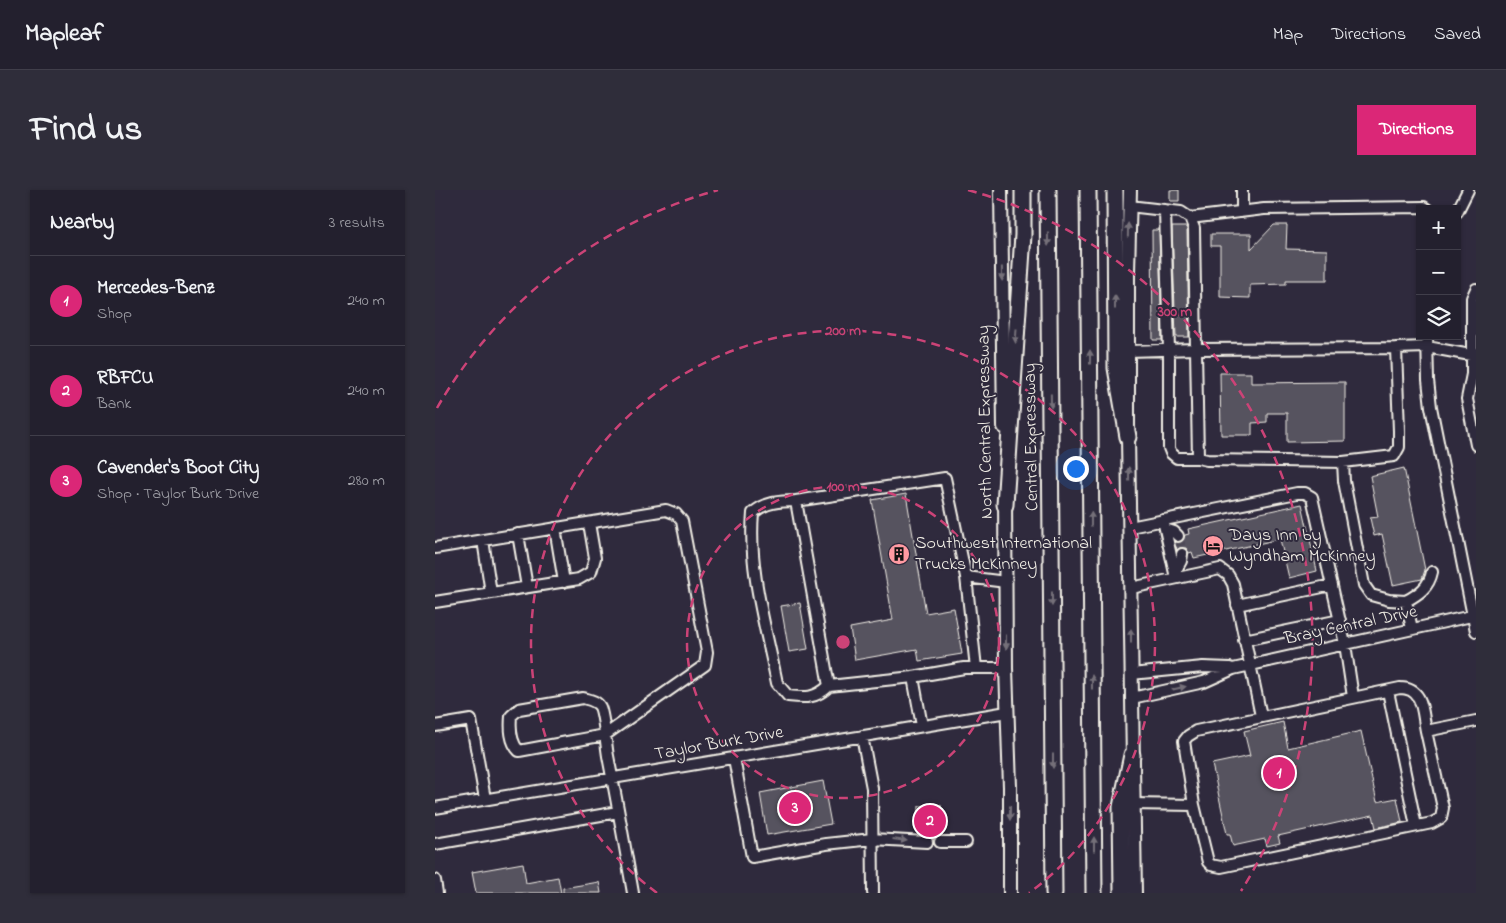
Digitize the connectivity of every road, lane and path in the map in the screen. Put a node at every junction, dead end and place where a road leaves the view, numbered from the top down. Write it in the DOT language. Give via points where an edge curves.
graph roads {
  1 [pos="1001,190"];
  2 [pos="1023,190"];
  3 [pos="1048,190"];
  4 [pos="1088,190"];
  5 [pos="1115,190"];
  6 [pos="1130,190"];
  7 [pos="1242,190"];
  8 [pos="1469,190"];
  9 [pos="1461,205"];
  10 [pos="1129,206"];
  11 [pos="1416,207"];
  12 [pos="1165,210"];
  13 [pos="1242,212"];
  14 [pos="1191,218"];
  15 [pos="1476,288"];
  16 [pos="1474,334"];
  17 [pos="1427,342"];
  18 [pos="1395,348"];
  19 [pos="1196,349"];
  20 [pos="1169,350"];
  21 [pos="1128,351"];
  22 [pos="1474,356"];
  23 [pos="1129,437"];
  24 [pos="1476,446"];
  25 [pos="1198,458"];
  26 [pos="1343,462"];
  27 [pos="796,501"];
  28 [pos="1005,505"];
  29 [pos="589,523"];
  30 [pos="1164,525"];
  31 [pos="1130,527"];
  32 [pos="555,528"];
  33 [pos="518,534"];
  34 [pos="1178,536"];
  35 [pos="483,540"];
  36 [pos="435,548"];
  37 [pos="1183,554"];
  38 [pos="1432,572"];
  39 [pos="1175,575"];
  40 [pos="966,577"];
  41 [pos="564,582"];
  42 [pos="1006,582"];
  43 [pos="1332,585"];
  44 [pos="527,587"];
  45 [pos="1131,588"];
  46 [pos="491,593"];
  47 [pos="1407,601"];
  48 [pos="435,602"];
  49 [pos="1237,605"];
  50 [pos="1474,616"];
  51 [pos="1340,620"];
  52 [pos="1412,629"];
  53 [pos="1476,631"];
  54 [pos="1244,640"];
  55 [pos="1345,644"];
  56 [pos="1249,665"];
  57 [pos="976,668"];
  58 [pos="1005,668"];
  59 [pos="1233,669"];
  60 [pos="1131,674"];
  61 [pos="913,676"];
  62 [pos="829,686"];
  63 [pos="1387,691"];
  64 [pos="1353,697"];
  65 [pos="1132,698"];
  66 [pos="1007,712"];
  67 [pos="1261,716"];
  68 [pos="1476,720"];
  69 [pos="435,726"];
  70 [pos="922,726"];
  71 [pos="1427,731"];
  72 [pos="605,735"];
  73 [pos="863,736"];
  74 [pos="1132,755"];
  75 [pos="734,758"];
  76 [pos="612,778"];
  77 [pos="485,799"];
  78 [pos="1132,804"];
  79 [pos="1194,804"];
  80 [pos="435,808"];
  81 [pos="618,812"];
  82 [pos="1416,826"];
  83 [pos="872,838"];
  84 [pos="927,842"];
  85 [pos="940,842"];
  86 [pos="966,842"];
  87 [pos="435,844"];
  88 [pos="435,880"];
  89 [pos="437,893"];
  90 [pos="633,893"];
  91 [pos="873,893"];
  92 [pos="1010,893"];
  93 [pos="1054,893"];
  94 [pos="1094,893"];
  95 [pos="1122,893"];
  96 [pos="1135,893"];
  1 -- 28 [label="main road, North Central Expressway, one-way"];
  2 -- 28 [label="highway, one-way" via="1023,235"];
  3 -- 93 [label="highway, Central Expressway, one-way"];
  94 -- 4 [label="highway, one-way"];
  23 -- 5 [label="highway, one-way" via="1116,368"];
  6 -- 10 [label="main road"];
  7 -- 13 [label="street"];
  8 -- 9 [label="street"];
  10 -- 12 [label="street"];
  21 -- 10 [label="main road, one-way"];
  11 -- 13 [label="street"];
  12 -- 14 [label="street" via="1181,212"];
  12 -- 20 [label="street"];
  13 -- 14 [label="street"];
  14 -- 19 [label="street" via="1194,228"];
  15 -- 16 [label="street" via="1472,298"];
  16 -- 22 [label="street"];
  17 -- 18 [label="street"];
  17 -- 22 [label="street"];
  17 -- 50 [label="street" via="1431,407"];
  18 -- 19 [label="street"];
  18 -- 26 [label="street" via="1399,447 1394,456"];
  19 -- 20 [label="street"];
  19 -- 25 [label="street"];
  20 -- 21 [label="street"];
  20 -- 25 [label="street" via="1169,448 1177,458"];
  21 -- 23 [label="main road"];
  22 -- 24 [label="street" via="1467,398"];
  31 -- 23 [label="main road, one-way"];
  25 -- 26 [label="street"];
  26 -- 47 [label="street" via="1343,481 1364,585 1371,595"];
  27 -- 40 [label="street" via="945,478"];
  27 -- 62 [label="street"];
  27 -- 62 [label="street" via="761,506 753,513 755,572 777,683 788,696 804,698 821,694"];
  28 -- 42 [label="main road, North Central Expressway"];
  29 -- 32 [label="street"];
  29 -- 41 [label="street" via="595,558 591,572"];
  29 -- 72 [label="street" via="666,510 683,521 707,652 705,665"];
  30 -- 31 [label="street"];
  30 -- 34 [label="street"];
  30 -- 39 [label="street"];
  30 -- 43 [label="street" via="1297,492 1305,493 1314,501"];
  31 -- 45 [label="main road"];
  32 -- 33 [label="street"];
  32 -- 41 [label="street"];
  33 -- 35 [label="street"];
  33 -- 44 [label="street"];
  35 -- 36 [label="street"];
  35 -- 46 [label="street"];
  37 -- 39 [label="street"];
  38 -- 47 [label="street" via="1430,583"];
  39 -- 45 [label="street"];
  39 -- 49 [label="street" via="1220,570 1233,584"];
  40 -- 42 [label="street"];
  40 -- 57 [label="street"];
  41 -- 44 [label="street"];
  42 -- 58 [label="main road, North Central Expressway, one-way"];
  43 -- 49 [label="street"];
  43 -- 51 [label="street"];
  44 -- 46 [label="street"];
  60 -- 45 [label="main road, one-way"];
  46 -- 48 [label="street"];
  47 -- 52 [label="street"];
  49 -- 54 [label="street"];
  50 -- 52 [label="street, Bray Central Drive"];
  50 -- 53 [label="street"];
  51 -- 54 [label="street"];
  51 -- 55 [label="street"];
  52 -- 55 [label="street, Bray Central Drive"];
  54 -- 56 [label="street"];
  55 -- 56 [label="street, Bray Central Drive"];
  55 -- 64 [label="street"];
  56 -- 59 [label="street, Bray Central Drive"];
  56 -- 67 [label="street"];
  57 -- 58 [label="street"];
  57 -- 61 [label="street"];
  58 -- 66 [label="main road, North Central Expressway"];
  59 -- 60 [label="street, Bray Central Drive" via="1203,667"];
  65 -- 59 [label="street, Bray Central Drive, one-way" via="1204,682"];
  60 -- 65 [label="main road"];
  61 -- 62 [label="street"];
  61 -- 70 [label="street"];
  63 -- 64 [label="street"];
  63 -- 71 [label="street" via="1400,688 1414,691 1419,698"];
  63 -- 82 [label="street"];
  64 -- 67 [label="street"];
  65 -- 74 [label="main road"];
  66 -- 70 [label="street, Taylor Burk Drive"];
  66 -- 92 [label="main road, North Central Expressway, one-way"];
  67 -- 79 [label="street" via="1196,731 1188,736 1184,751"];
  68 -- 71 [label="street"];
  69 -- 77 [label="street" via="471,720"];
  70 -- 73 [label="street, Taylor Burk Drive"];
  71 -- 82 [label="street" via="1443,808 1437,821"];
  72 -- 72 [label="street" via="599,706 593,700 583,698 519,709 511,716 514,745 519,750"];
  72 -- 76 [label="street"];
  73 -- 75 [label="street, Taylor Burk Drive"];
  73 -- 83 [label="street" via="872,788"];
  74 -- 78 [label="main road"];
  74 -- 95 [label="highway" via="1121,807"];
  75 -- 76 [label="street, Taylor Burk Drive"];
  75 -- 83 [label="street" via="752,857"];
  76 -- 77 [label="street, Taylor Burk Drive"];
  76 -- 81 [label="street"];
  77 -- 80 [label="street, Taylor Burk Drive"];
  78 -- 79 [label="street"];
  78 -- 96 [label="main road"];
  79 -- 82 [label="street" via="1208,862 1216,867"];
  81 -- 87 [label="street"];
  81 -- 90 [label="street"];
  83 -- 84 [label="street, one-way"];
  83 -- 91 [label="street"];
  85 -- 86 [label="street"];
  88 -- 89 [label="street"];
}
